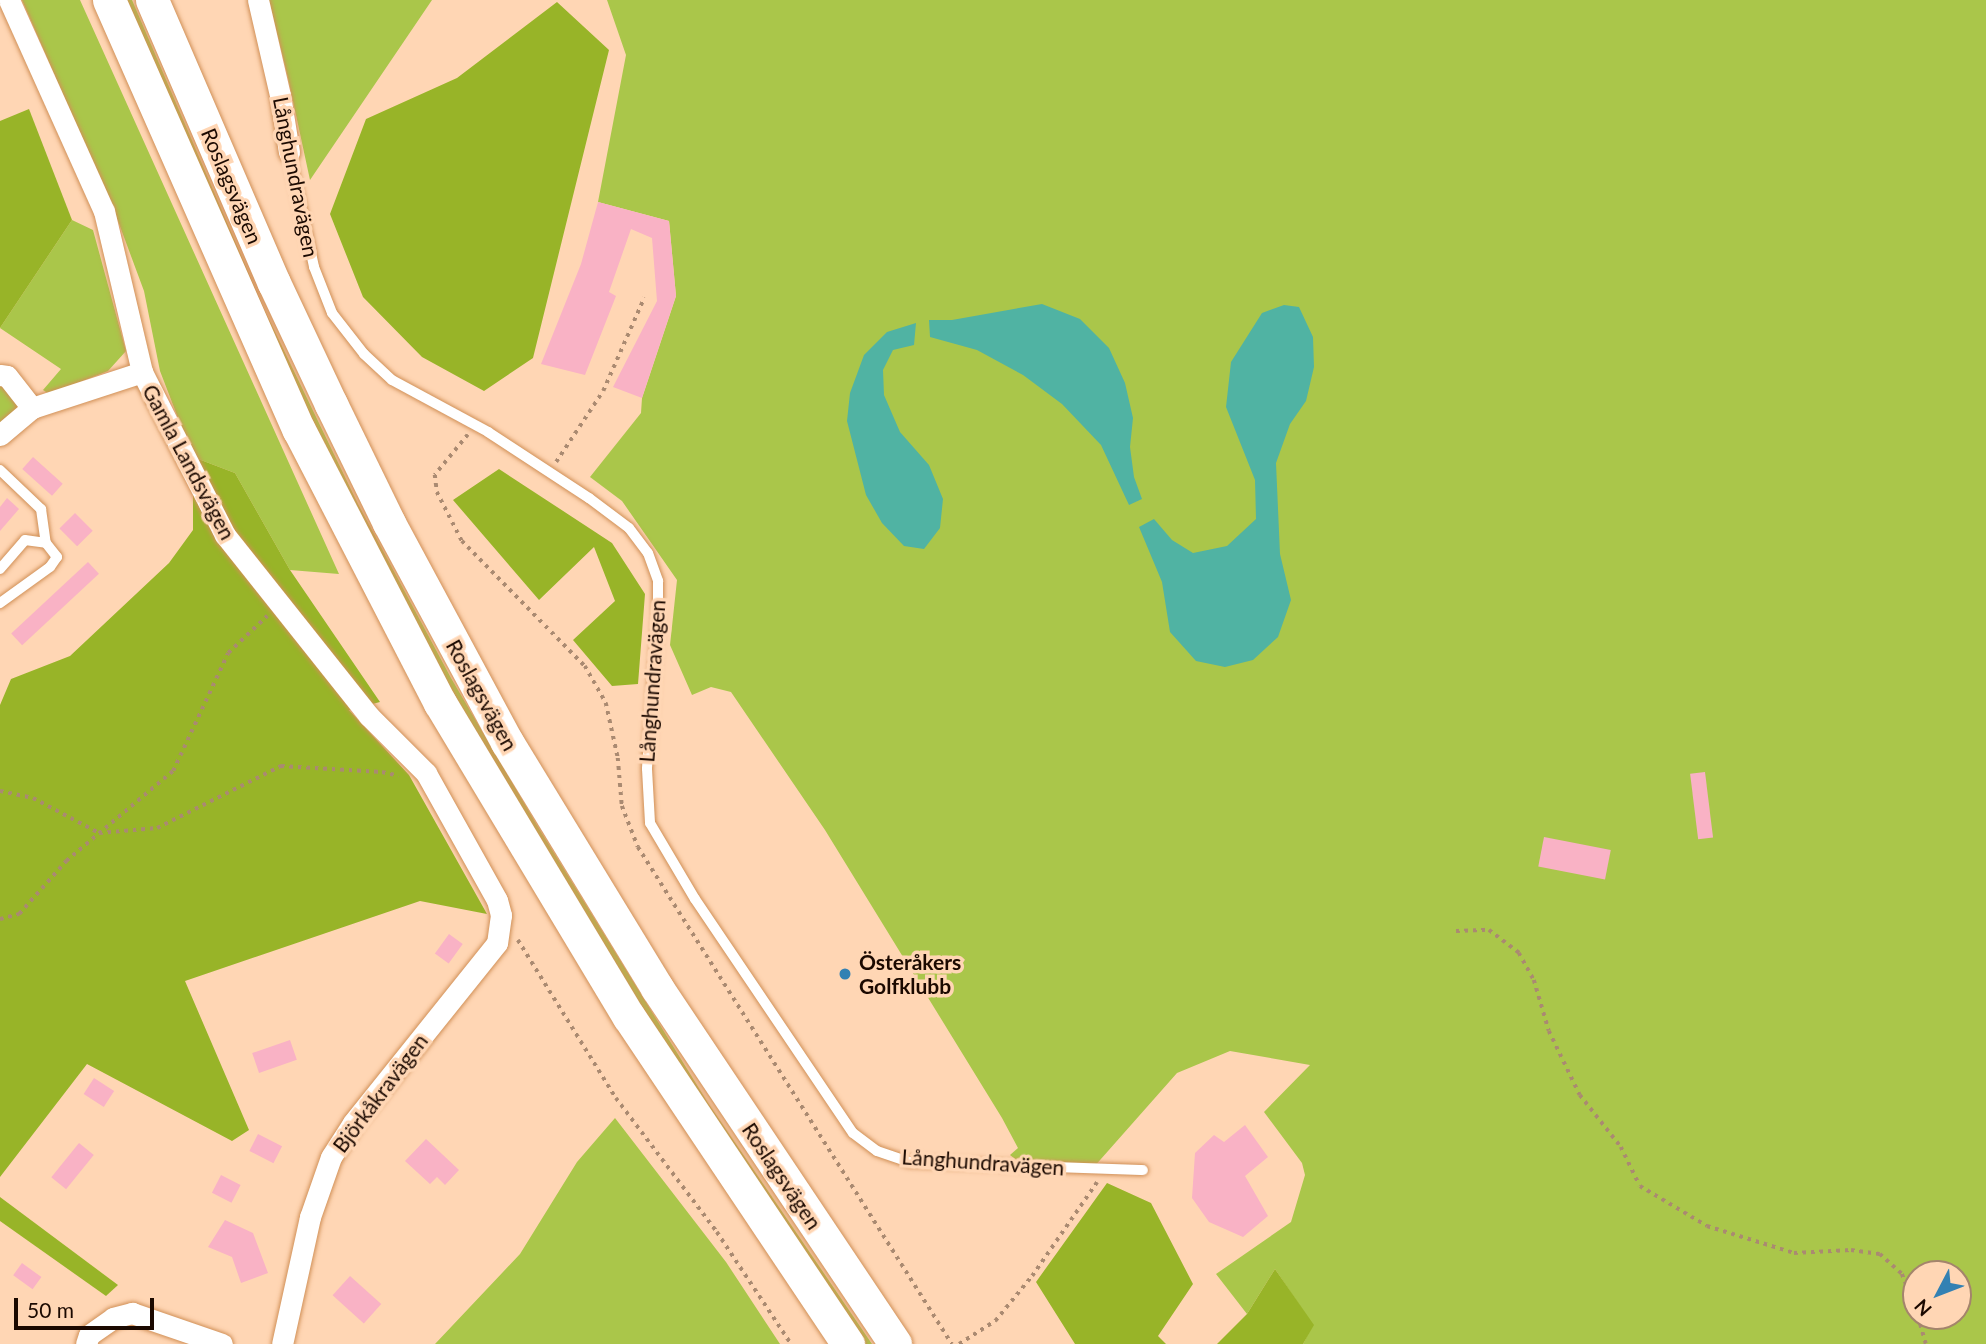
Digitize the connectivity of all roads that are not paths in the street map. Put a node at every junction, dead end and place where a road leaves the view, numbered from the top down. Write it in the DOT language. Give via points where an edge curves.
graph roads {
  1 [pos="9,0"];
  2 [pos="109,0"];
  3 [pos="152,0"];
  4 [pos="258,0"];
  5 [pos="289,152"];
  6 [pos="142,373"];
  7 [pos="0,375"];
  8 [pos="32,408"];
  9 [pos="0,435"];
  10 [pos="0,470"];
  11 [pos="46,543"];
  12 [pos="0,569"];
  13 [pos="0,603"];
  14 [pos="498,936"];
  15 [pos="1143,1170"];
  16 [pos="86,1344"];
  17 [pos="222,1344"];
  18 [pos="282,1344"];
  19 [pos="848,1344"];
  20 [pos="895,1344"];
  1 -- 6 [label="street, Gamla Landsvägen" via="104,211"];
  2 -- 19 [label="main road, Roslagsvägen" via="299,430 440,703 629,1017"];
  3 -- 20 [label="main road, Roslagsvägen" via="325,391 389,523 507,742 643,966"];
  4 -- 5 [label="street, Långhundravägen"];
  5 -- 15 [label="lane, Långhundravägen" via="314,267 332,313 364,354 392,380 550,472 629,528 648,553 658,581 656,668 646,769 650,823 695,899 853,1133 877,1151 909,1162"];
  6 -- 8 [label="street"];
  6 -- 14 [label="street, Gamla Landsvägen" via="225,535 369,716 426,773 497,900 501,915"];
  7 -- 8 [label="street" via="7,376"];
  8 -- 9 [label="street"];
  10 -- 11 [label="lane" via="41,509"];
  11 -- 12 [label="lane" via="25,540"];
  11 -- 13 [label="lane" via="57,557 50,567"];
  14 -- 18 [label="street, Björkåkravägen" via="331,1157 310,1217"];
  16 -- 17 [label="street" via="89,1335 113,1318 132,1313"];
}
